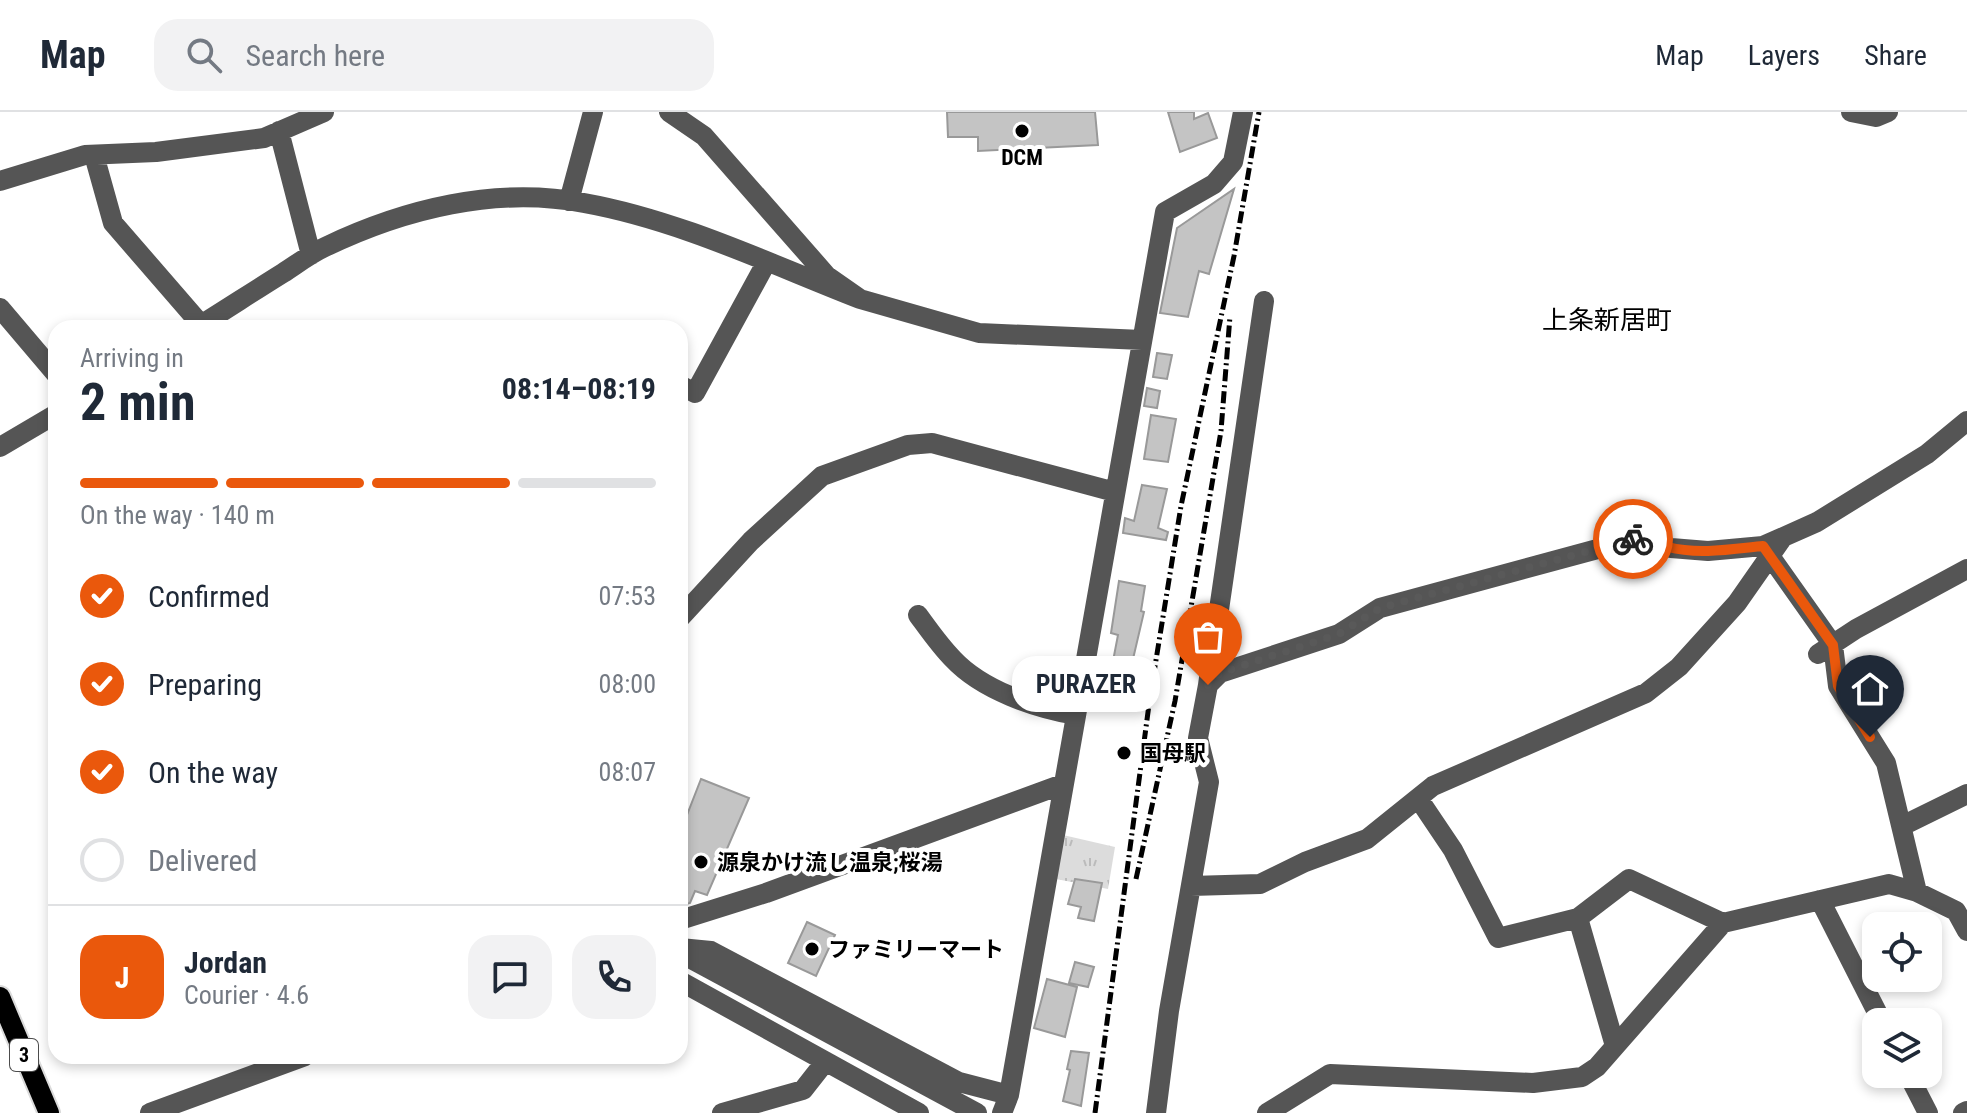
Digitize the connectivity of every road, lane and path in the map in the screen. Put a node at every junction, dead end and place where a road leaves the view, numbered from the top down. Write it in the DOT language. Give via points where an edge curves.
graph roads {
  1 [pos="324,112"];
  2 [pos="593,112"];
  3 [pos="669,112"];
  4 [pos="1243,112"];
  5 [pos="1851,112"];
  6 [pos="1888,112"];
  7 [pos="279,131"];
  8 [pos="94,155"];
  9 [pos="0,181"];
  10 [pos="569,201"];
  11 [pos="311,255"];
  12 [pos="766,263"];
  13 [pos="860,299"];
  14 [pos="1264,301"];
  15 [pos="0,308"];
  16 [pos="194,320"];
  17 [pos="211,320"];
  18 [pos="1142,340"];
  19 [pos="48,365"];
  20 [pos="688,389"];
  21 [pos="48,419"];
  22 [pos="1967,421"];
  23 [pos="0,447"];
  24 [pos="1115,492"];
  25 [pos="1766,552"];
  26 [pos="1967,569"];
  27 [pos="688,609"];
  28 [pos="918,615"];
  29 [pos="1826,650"];
  30 [pos="1208,685"];
  31 [pos="1076,715"];
  32 [pos="1063,784"];
  33 [pos="1967,794"];
  34 [pos="1418,798"];
  35 [pos="1902,826"];
  36 [pos="1191,886"];
  37 [pos="1917,892"];
  38 [pos="1967,898"];
  39 [pos="1820,900"];
  40 [pos="1941,904"];
  41 [pos="688,917"];
  42 [pos="1578,918"];
  43 [pos="1723,923"];
  44 [pos="1967,931"];
  45 [pos="688,950"];
  46 [pos="688,955"];
  47 [pos="688,985"];
  48 [pos="0,997"];
  49 [pos="1875,1008"];
  50 [pos="1615,1046"];
  51 [pos="825,1062"];
  52 [pos="283,1064"];
  53 [pos="1915,1088"];
  54 [pos="795,1092"];
  55 [pos="1005,1104"];
  56 [pos="49,1113"];
  57 [pos="150,1113"];
  58 [pos="722,1113"];
  59 [pos="795,1113"];
  60 [pos="919,1113"];
  61 [pos="977,1113"];
  62 [pos="1156,1113"];
  63 [pos="1267,1113"];
  64 [pos="1928,1113"];
  1 -- 7 [label="street"];
  2 -- 10 [label="street"];
  3 -- 13 [label="street" via="704,136 827,276"];
  4 -- 18 [label="street" via="1233,162 1214,184 1165,212"];
  5 -- 6 [label="street" via="1876,117"];
  7 -- 8 [label="street" via="264,138"];
  7 -- 11 [label="street"];
  8 -- 9 [label="street"];
  8 -- 16 [label="street" via="113,223"];
  10 -- 11 [label="street" via="535,197 429,208"];
  10 -- 12 [label="street" via="647,217"];
  11 -- 17 [label="street"];
  12 -- 13 [label="street"];
  12 -- 20 [label="street" via="695,393"];
  13 -- 18 [label="street" via="979,333"];
  14 -- 30 [label="street"];
  15 -- 19 [label="street"];
  18 -- 24 [label="street"];
  21 -- 23 [label="street"];
  22 -- 25 [label="street" via="1927,454"];
  24 -- 27 [label="street" via="932,443 908,445 822,476"];
  24 -- 31 [label="street"];
  25 -- 29 [label="street"];
  25 -- 30 [label="street" via="1671,548 1642,537 1380,608 1339,634 1220,673"];
  25 -- 34 [label="street" via="1737,603 1679,667 1646,693 1433,786"];
  26 -- 29 [label="street"];
  28 -- 31 [label="street" via="954,661 978,679"];
  29 -- 35 [label="street" via="1838,686 1886,763"];
  30 -- 36 [label="street" via="1198,738 1209,782"];
  31 -- 32 [label="street"];
  32 -- 41 [label="street"];
  32 -- 55 [label="street"];
  33 -- 35 [label="street"];
  34 -- 36 [label="street" via="1367,839 1260,884"];
  34 -- 42 [label="street" via="1453,850 1498,938"];
  35 -- 37 [label="street"];
  36 -- 62 [label="street"];
  37 -- 39 [label="street" via="1889,884"];
  37 -- 40 [label="street"];
  38 -- 40 [label="street"];
  39 -- 43 [label="street"];
  39 -- 49 [label="street"];
  40 -- 44 [label="street" via="1956,911"];
  42 -- 43 [label="street" via="1629,879"];
  42 -- 50 [label="street"];
  43 -- 50 [label="street"];
  45 -- 55 [label="street" via="711,951"];
  46 -- 61 [label="street"];
  47 -- 51 [label="street"];
  48 -- 56 [label="main road, 3"];
  50 -- 63 [label="street" via="1582,1077 1533,1083 1330,1074"];
  51 -- 54 [label="street" via="803,1090"];
  51 -- 60 [label="street"];
  52 -- 57 [label="street"];
  53 -- 64 [label="street"];
  54 -- 58 [label="street"];
  54 -- 59 [label="street"];
}
